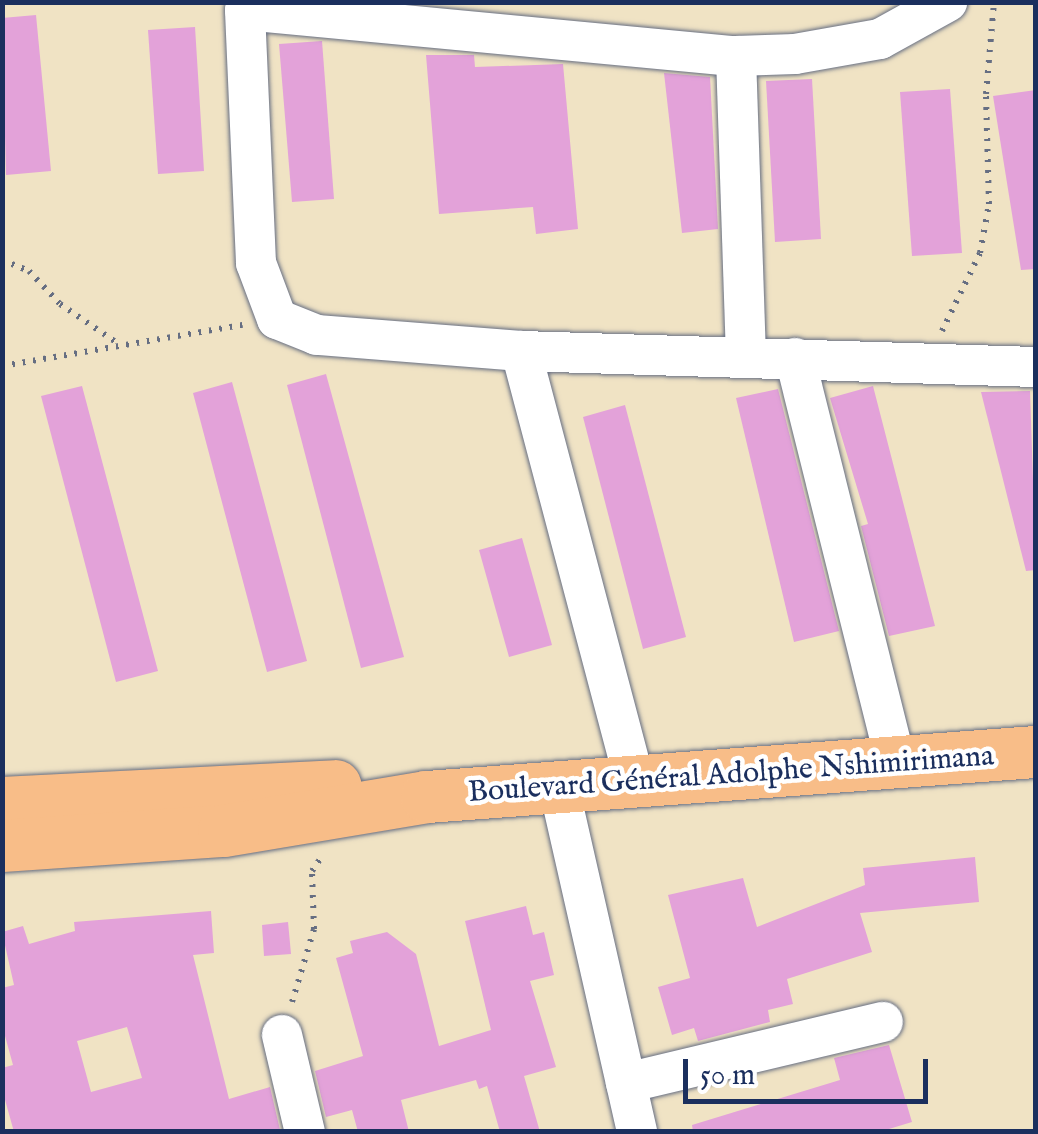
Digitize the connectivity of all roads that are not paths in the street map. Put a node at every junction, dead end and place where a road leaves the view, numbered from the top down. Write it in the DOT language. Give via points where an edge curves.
graph roads {
  1 [pos="947,2"];
  2 [pos="736,56"];
  3 [pos="521,351"];
  4 [pos="746,354"];
  5 [pos="795,358"];
  6 [pos="1036,367"];
  7 [pos="1036,752"];
  8 [pos="895,760"];
  9 [pos="634,779"];
  10 [pos="559,788"];
  11 [pos="427,798"];
  12 [pos="2,804"];
  13 [pos="2,846"];
  14 [pos="883,1022"];
  15 [pos="282,1035"];
  16 [pos="626,1083"];
  17 [pos="304,1132"];
  18 [pos="638,1132"];
  1 -- 2 [label="street" via="880,39"];
  2 -- 3 [label="street" via="245,10 256,263 277,319 317,335"];
  2 -- 4 [label="street"];
  3 -- 4 [label="street"];
  3 -- 9 [label="street"];
  4 -- 5 [label="street"];
  5 -- 6 [label="street" via="921,368"];
  5 -- 8 [label="street"];
  7 -- 8 [label="main road, Boulevard Général Adolphe Nshimirimana"];
  8 -- 9 [label="main road, Boulevard Général Adolphe Nshimirimana"];
  9 -- 10 [label="main road, Boulevard Général Adolphe Nshimirimana"];
  10 -- 11 [label="main road, Boulevard Général Adolphe Nshimirimana"];
  10 -- 16 [label="street"];
  11 -- 12 [label="main road, Boulevard Général Adolphe Nshimirimana" via="352,785"];
  11 -- 13 [label="main road, Boulevard Général Adolphe Nshimirimana" via="350,814"];
  14 -- 16 [label="street"];
  15 -- 17 [label="street"];
  16 -- 18 [label="street"];
}
